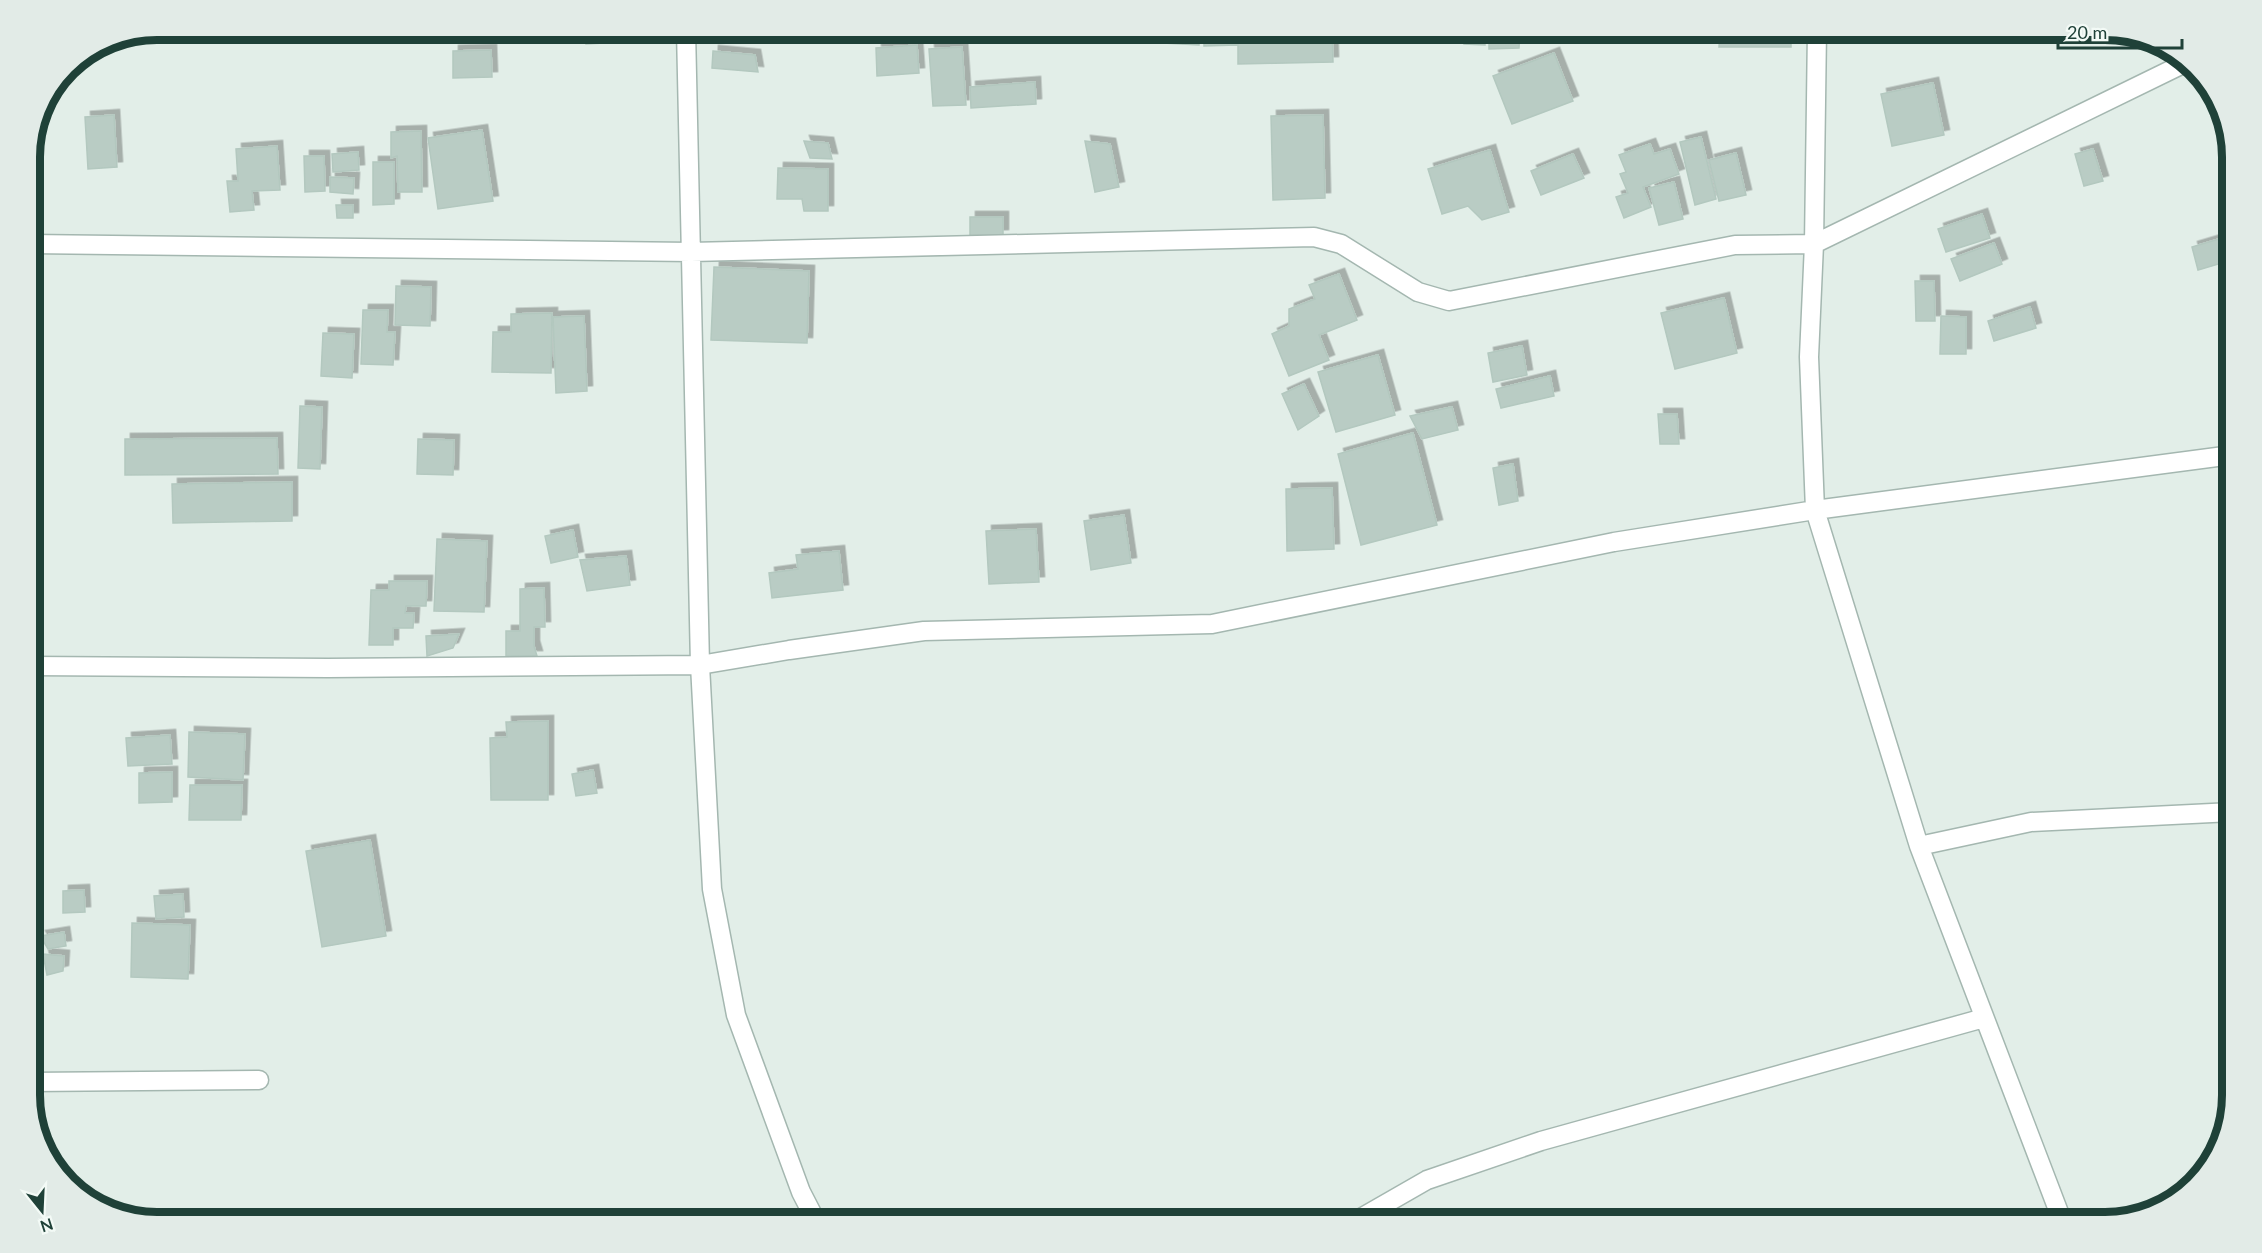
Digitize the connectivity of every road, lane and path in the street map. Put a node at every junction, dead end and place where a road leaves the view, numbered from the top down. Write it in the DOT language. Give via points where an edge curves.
graph roads {
  1 [pos="686,40"];
  2 [pos="1816,40"];
  3 [pos="2178,67"];
  4 [pos="41,244"];
  5 [pos="1814,244"];
  6 [pos="691,252"];
  7 [pos="2221,457"];
  8 [pos="1815,510"];
  9 [pos="700,665"];
  10 [pos="41,666"];
  11 [pos="2222,813"];
  12 [pos="1919,846"];
  13 [pos="1984,1018"];
  14 [pos="259,1080"];
  15 [pos="41,1082"];
  16 [pos="811,1212"];
  17 [pos="1371,1212"];
  18 [pos="2059,1212"];
  1 -- 6 [label="street"];
  2 -- 5 [label="street"];
  3 -- 5 [label="street"];
  4 -- 6 [label="street"];
  5 -- 6 [label="street" via="1735,245 1449,301 1418,292 1341,244 1314,237"];
  5 -- 8 [label="street" via="1809,357"];
  6 -- 9 [label="street"];
  7 -- 8 [label="street"];
  8 -- 9 [label="street" via="1614,542 1212,624 924,631"];
  8 -- 12 [label="street"];
  9 -- 10 [label="street"];
  9 -- 16 [label="street" via="712,889 736,1015"];
  11 -- 12 [label="street" via="2031,822"];
  12 -- 13 [label="street"];
  13 -- 17 [label="street" via="1541,1141 1427,1180"];
  13 -- 18 [label="street"];
  14 -- 15 [label="street"];
}
